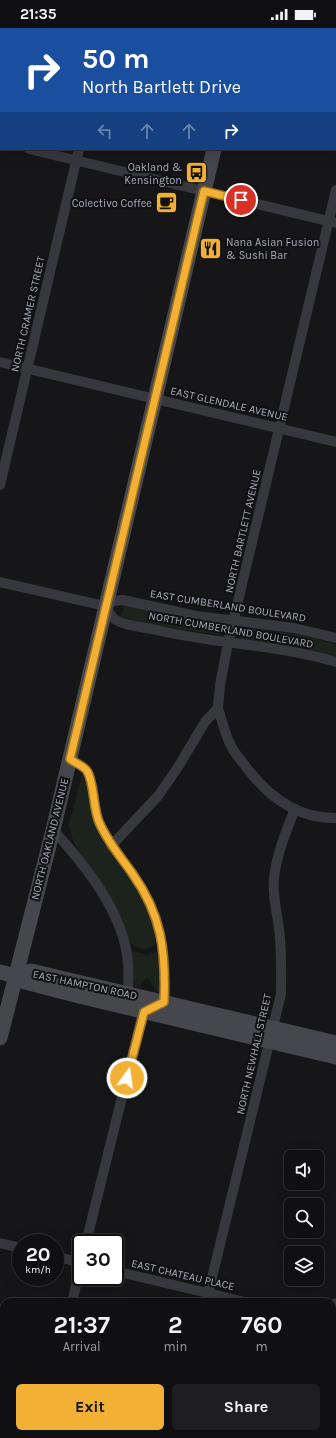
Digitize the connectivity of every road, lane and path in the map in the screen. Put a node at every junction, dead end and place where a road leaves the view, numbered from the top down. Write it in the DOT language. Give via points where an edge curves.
graph roads {
  1 [pos="33,150"];
  2 [pos="79,150"];
  3 [pos="214,150"];
  4 [pos="77,160"];
  5 [pos="336,190"];
  6 [pos="204,191"];
  7 [pos="332,222"];
  8 [pos="0,362"];
  9 [pos="28,368"];
  10 [pos="154,399"];
  11 [pos="279,428"];
  12 [pos="336,442"];
  13 [pos="0,485"];
  14 [pos="0,582"];
  15 [pos="105,606"];
  16 [pos="234,620"];
  17 [pos="336,638"];
  18 [pos="228,643"];
  19 [pos="336,662"];
  20 [pos="218,708"];
  21 [pos="70,759"];
  22 [pos="295,809"];
  23 [pos="336,818"];
  24 [pos="53,830"];
  25 [pos="111,846"];
  26 [pos="0,972"];
  27 [pos="16,976"];
  28 [pos="128,994"];
  29 [pos="164,1002"];
  30 [pos="144,1012"];
  31 [pos="272,1034"];
  32 [pos="0,1038"];
  33 [pos="336,1043"];
  34 [pos="336,1057"];
  35 [pos="88,1234"];
  36 [pos="0,1243"];
  37 [pos="12,1246"];
  38 [pos="124,1274"];
  39 [pos="76,1286"];
  40 [pos="73,1298"];
  41 [pos="208,1298"];
  1 -- 4 [label="street"];
  2 -- 4 [label="street, NORTH CRAMER STREET"];
  3 -- 6 [label="main road, NORTH OAKLAND AVENUE"];
  4 -- 6 [label="street"];
  4 -- 9 [label="street, NORTH CRAMER STREET"];
  5 -- 7 [label="street, NORTH BARTLETT AVENUE"];
  6 -- 7 [label="street"];
  6 -- 10 [label="main road, NORTH OAKLAND AVENUE"];
  7 -- 11 [label="street, NORTH BARTLETT AVENUE"];
  8 -- 9 [label="street, EAST GLENDALE AVENUE"];
  9 -- 10 [label="street, EAST GLENDALE AVENUE"];
  9 -- 13 [label="street, NORTH CRAMER STREET"];
  10 -- 11 [label="street, EAST GLENDALE AVENUE"];
  10 -- 15 [label="main road, NORTH OAKLAND AVENUE"];
  11 -- 12 [label="street, EAST GLENDALE AVENUE"];
  11 -- 16 [label="street, NORTH BARTLETT AVENUE"];
  14 -- 15 [label="street"];
  15 -- 16 [label="street, EAST CUMBERLAND BOULEVARD" via="123,600 169,611"];
  15 -- 18 [label="street, NORTH CUMBERLAND BOULEVARD" via="117,621"];
  15 -- 21 [label="main road, NORTH OAKLAND AVENUE"];
  16 -- 17 [label="street, EAST CUMBERLAND BOULEVARD" via="294,628"];
  16 -- 18 [label="street, NORTH BARTLETT AVENUE"];
  18 -- 19 [label="street, NORTH CUMBERLAND BOULEVARD" via="308,654"];
  18 -- 20 [label="street, NORTH BARTLETT AVENUE"];
  20 -- 22 [label="street" via="232,748 255,779 274,798"];
  20 -- 25 [label="street" via="205,722 158,796"];
  21 -- 24 [label="main road, NORTH OAKLAND AVENUE"];
  21 -- 25 [label="street" via="90,776 98,821"];
  22 -- 23 [label="street" via="314,816"];
  22 -- 31 [label="street, NORTH NEWHALL STREET" via="279,854 274,877 273,897 279,928 281,994"];
  24 -- 27 [label="main road, NORTH OAKLAND AVENUE"];
  24 -- 28 [label="street" via="75,854 116,918 128,963"];
  25 -- 29 [label="street" via="132,873 157,920 165,955"];
  26 -- 27 [label="main road"];
  27 -- 28 [label="main road, EAST HAMPTON ROAD" via="31,971"];
  27 -- 30 [label="main road, EAST HAMPTON ROAD" via="26,982"];
  27 -- 32 [label="main road, NORTH OAKLAND AVENUE"];
  28 -- 29 [label="main road, EAST HAMPTON ROAD"];
  28 -- 30 [label="street"];
  29 -- 30 [label="street"];
  29 -- 31 [label="main road, EAST HAMPTON ROAD"];
  30 -- 31 [label="main road, EAST HAMPTON ROAD"];
  30 -- 35 [label="street"];
  31 -- 33 [label="main road, EAST HAMPTON ROAD"];
  31 -- 34 [label="main road, EAST HAMPTON ROAD"];
  31 -- 41 [label="street, NORTH NEWHALL STREET"];
  36 -- 37 [label="street"];
  38 -- 41 [label="street, EAST CHATEAU PLACE"];
  39 -- 40 [label="street"];
}
